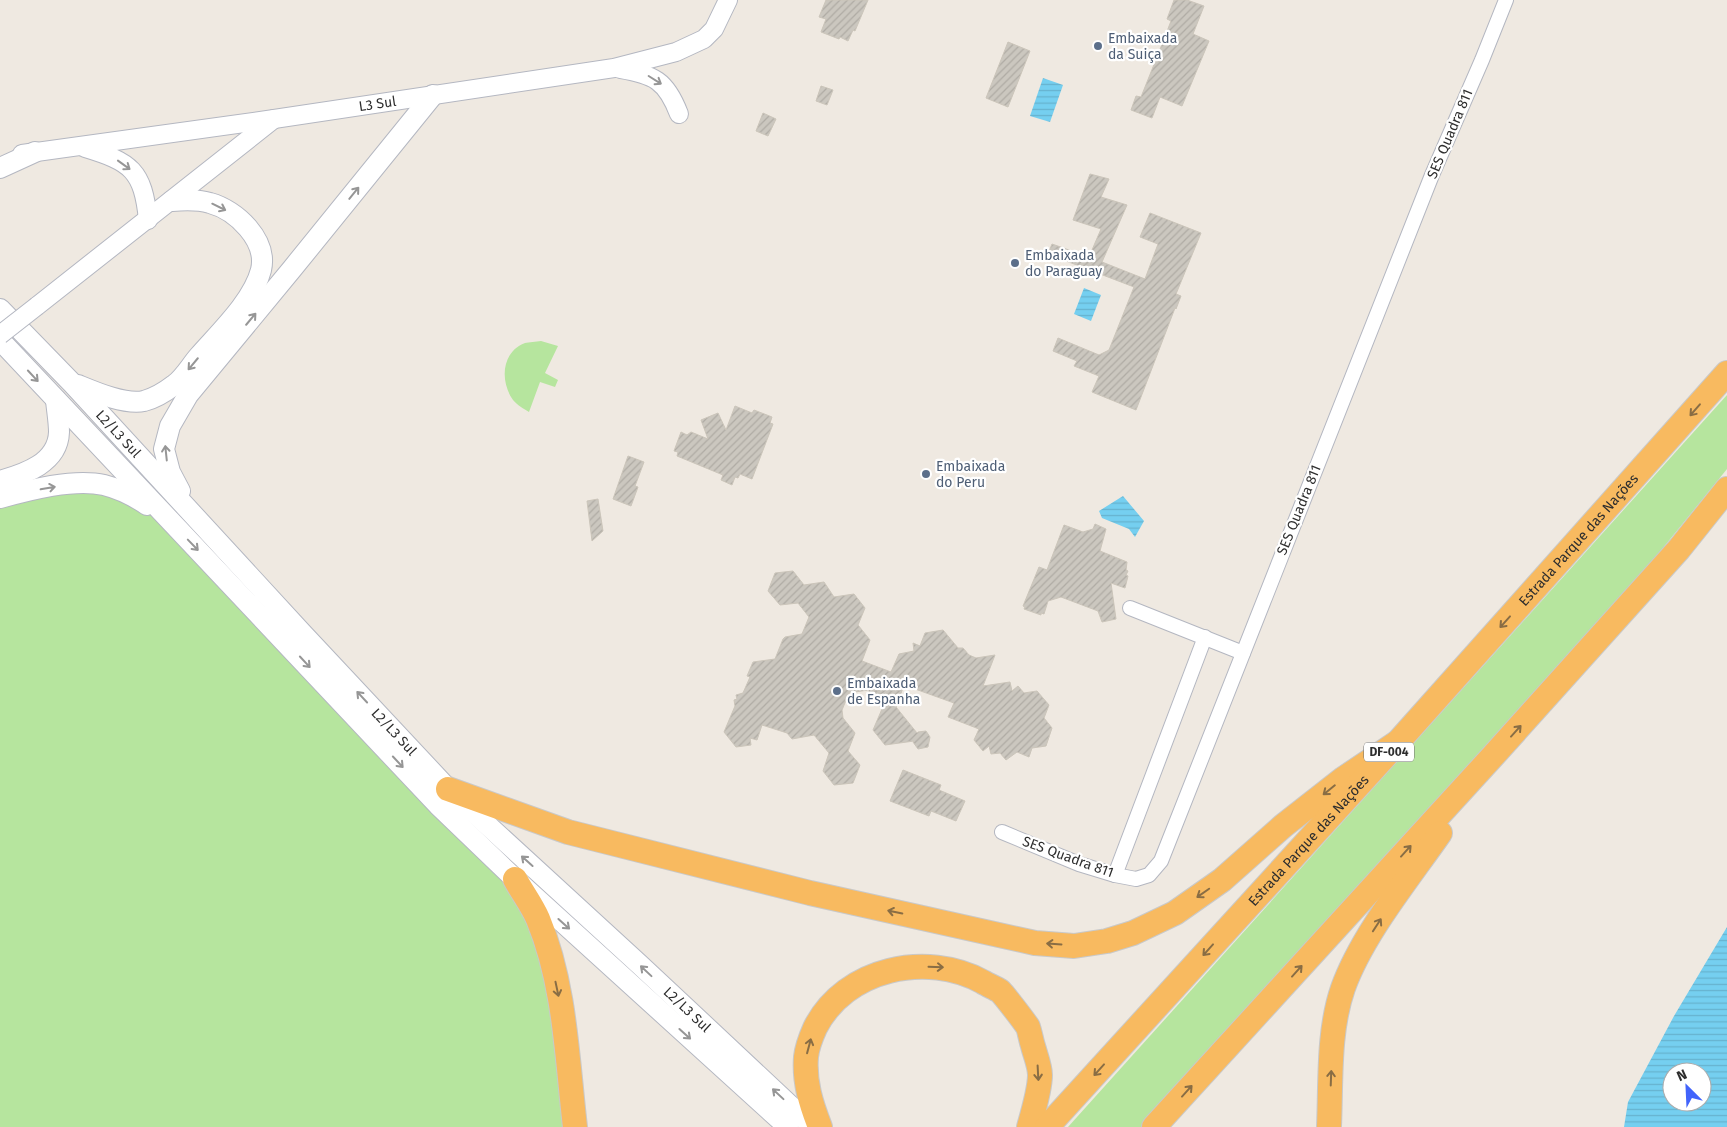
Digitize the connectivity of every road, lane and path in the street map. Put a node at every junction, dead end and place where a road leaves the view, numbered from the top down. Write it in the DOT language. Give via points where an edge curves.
graph roads {
  1 [pos="728,0"];
  2 [pos="1506,0"];
  3 [pos="614,68"];
  4 [pos="433,95"];
  5 [pos="679,114"];
  6 [pos="274,119"];
  7 [pos="80,146"];
  8 [pos="35,152"];
  9 [pos="0,158"];
  10 [pos="0,168"];
  11 [pos="172,201"];
  12 [pos="148,220"];
  13 [pos="0,309"];
  14 [pos="0,335"];
  15 [pos="0,340"];
  16 [pos="1727,373"];
  17 [pos="72,383"];
  18 [pos="56,400"];
  19 [pos="0,482"];
  20 [pos="1727,489"];
  21 [pos="0,498"];
  22 [pos="192,513"];
  23 [pos="167,518"];
  24 [pos="1130,608"];
  25 [pos="1205,637"];
  26 [pos="1243,653"];
  27 [pos="1398,742"];
  28 [pos="1492,757"];
  29 [pos="448,789"];
  30 [pos="1002,832"];
  31 [pos="1115,875"];
  32 [pos="515,879"];
  33 [pos="576,1127"];
  34 [pos="788,1127"];
  35 [pos="813,1127"];
  36 [pos="820,1127"];
  37 [pos="1030,1127"];
  38 [pos="1047,1127"];
  39 [pos="1154,1127"];
  40 [pos="1329,1127"];
  1 -- 3 [label="street, L3 Sul" via="714,29 704,39 676,52"];
  2 -- 26 [label="street, SES Quadra 811" via="1432,175"];
  3 -- 4 [label="street, L3 Sul"];
  3 -- 5 [label="street, one-way" via="652,76 670,95"];
  4 -- 6 [label="street, L3 Sul"];
  22 -- 4 [label="main road, one-way" via="170,472 164,449 170,426 188,394"];
  6 -- 7 [label="street, L3 Sul"];
  6 -- 11 [label="street"];
  7 -- 8 [label="street, L3 Sul"];
  7 -- 12 [label="street, one-way" via="108,155 134,173 143,186"];
  8 -- 9 [label="street, L3 Sul"];
  8 -- 10 [label="main road"];
  11 -- 12 [label="street"];
  11 -- 17 [label="main road, one-way" via="210,203 232,213 252,233 261,251 261,269 253,289 176,384 160,395 130,401 105,396"];
  12 -- 14 [label="street, bridge"];
  13 -- 17 [label="main road, L2/L3 Sul"];
  15 -- 18 [label="main road, L2/L3 Sul, one-way"];
  16 -- 27 [label="highway, Estrada Parque das Nações / DF-004, one-way"];
  17 -- 22 [label="main road, L2/L3 Sul"];
  18 -- 19 [label="main road" via="59,433 55,450 41,465"];
  18 -- 23 [label="main road, L2/L3 Sul"];
  28 -- 20 [label="highway, one-way" via="1679,549"];
  21 -- 23 [label="main road, one-way" via="70,484 103,485 131,494"];
  29 -- 22 [label="main road, L2/L3 Sul, one-way"];
  23 -- 32 [label="main road, L2/L3 Sul, one-way" via="438,806"];
  24 -- 25 [label="street"];
  25 -- 26 [label="street"];
  25 -- 31 [label="street"];
  26 -- 31 [label="street, SES Quadra 811" via="1161,861 1149,875 1136,879"];
  27 -- 29 [label="highway, one-way" via="1343,778 1222,880 1175,913 1134,933 1074,946 1035,943 790,888 568,832"];
  27 -- 38 [label="highway, Estrada Parque das Nações / DF-004, one-way"];
  39 -- 28 [label="highway, one-way"];
  40 -- 28 [label="highway, one-way" via="1332,1048 1343,988 1363,946"];
  35 -- 29 [label="main road, L2/L3 Sul, one-way"];
  30 -- 31 [label="street, SES Quadra 811" via="1079,864"];
  32 -- 33 [label="highway, one-way" via="537,917 549,949 561,1005"];
  32 -- 34 [label="main road, L2/L3 Sul, one-way"];
  36 -- 37 [label="highway, one-way" via="806,1077 806,1055 819,1020 844,992 863,980 917,966 945,968 980,980 1000,992 1028,1027 1040,1074"];
}
